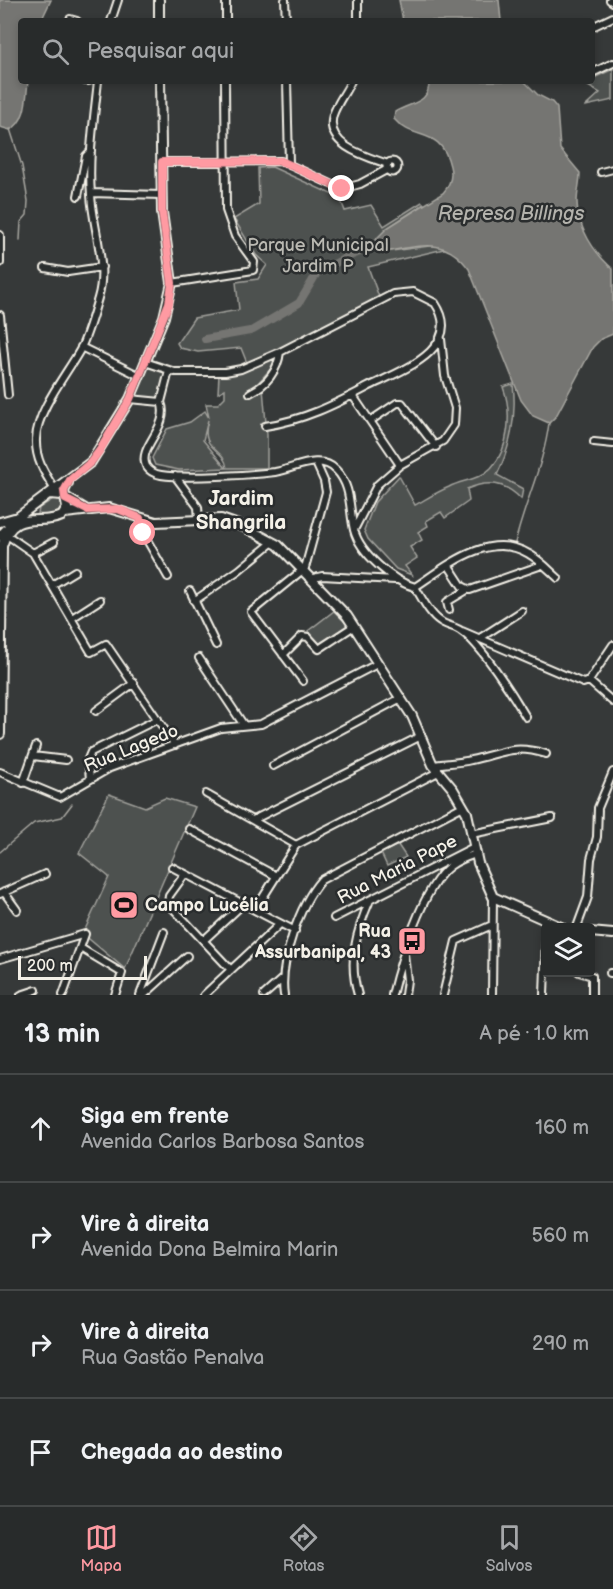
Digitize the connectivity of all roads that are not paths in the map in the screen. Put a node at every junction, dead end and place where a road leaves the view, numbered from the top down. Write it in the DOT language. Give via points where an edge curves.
graph roads {
  1 [pos="118,0"];
  2 [pos="159,0"];
  3 [pos="226,0"];
  4 [pos="285,0"];
  5 [pos="358,0"];
  6 [pos="613,17"];
  7 [pos="112,18"];
  8 [pos="159,18"];
  9 [pos="226,18"];
  10 [pos="286,18"];
  11 [pos="356,18"];
  12 [pos="595,26"];
  13 [pos="613,63"];
  14 [pos="595,72"];
  15 [pos="98,84"];
  16 [pos="160,84"];
  17 [pos="225,84"];
  18 [pos="287,84"];
  19 [pos="349,84"];
  20 [pos="91,151"];
  21 [pos="225,161"];
  22 [pos="162,162"];
  23 [pos="290,163"];
  24 [pos="613,169"];
  25 [pos="600,172"];
  26 [pos="91,193"];
  27 [pos="161,195"];
  28 [pos="78,196"];
  29 [pos="0,235"];
  30 [pos="0,263"];
  31 [pos="102,267"];
  32 [pos="45,268"];
  33 [pos="172,283"];
  34 [pos="0,315"];
  35 [pos="441,337"];
  36 [pos="81,347"];
  37 [pos="280,352"];
  38 [pos="145,362"];
  39 [pos="170,371"];
  40 [pos="140,376"];
  41 [pos="250,393"];
  42 [pos="8,395"];
  43 [pos="352,396"];
  44 [pos="130,399"];
  45 [pos="161,402"];
  46 [pos="370,421"];
  47 [pos="265,426"];
  48 [pos="594,442"];
  49 [pos="613,444"];
  50 [pos="436,447"];
  51 [pos="316,463"];
  52 [pos="400,465"];
  53 [pos="175,476"];
  54 [pos="70,480"];
  55 [pos="52,492"];
  56 [pos="65,499"];
  57 [pos="34,505"];
  58 [pos="87,510"];
  59 [pos="65,513"];
  60 [pos="37,518"];
  61 [pos="140,518"];
  62 [pos="199,520"];
  63 [pos="4,530"];
  64 [pos="354,531"];
  65 [pos="54,542"];
  66 [pos="273,542"];
  67 [pos="33,553"];
  68 [pos="449,566"];
  69 [pos="543,566"];
  70 [pos="75,571"];
  71 [pos="302,571"];
  72 [pos="168,577"];
  73 [pos="558,578"];
  74 [pos="309,580"];
  75 [pos="396,580"];
  76 [pos="52,585"];
  77 [pos="415,587"];
  78 [pos="467,590"];
  79 [pos="189,591"];
  80 [pos="100,600"];
  81 [pos="194,601"];
  82 [pos="450,610"];
  83 [pos="522,611"];
  84 [pos="72,618"];
  85 [pos="354,626"];
  86 [pos="462,631"];
  87 [pos="480,638"];
  88 [pos="216,645"];
  89 [pos="613,645"];
  90 [pos="283,655"];
  91 [pos="199,658"];
  92 [pos="377,664"];
  93 [pos="303,681"];
  94 [pos="589,681"];
  95 [pos="134,683"];
  96 [pos="1,690"];
  97 [pos="401,698"];
  98 [pos="613,702"];
  99 [pos="96,711"];
  100 [pos="526,717"];
  101 [pos="158,719"];
  102 [pos="243,724"];
  103 [pos="0,730"];
  104 [pos="421,736"];
  105 [pos="36,746"];
  106 [pos="175,746"];
  107 [pos="546,754"];
  108 [pos="33,756"];
  109 [pos="66,760"];
  110 [pos="273,765"];
  111 [pos="433,765"];
  112 [pos="0,772"];
  113 [pos="438,772"];
  114 [pos="613,772"];
  115 [pos="90,779"];
  116 [pos="611,781"];
  117 [pos="23,783"];
  118 [pos="206,794"];
  119 [pos="463,806"];
  120 [pos="552,818"];
  121 [pos="254,820"];
  122 [pos="189,829"];
  123 [pos="471,834"];
  124 [pos="296,845"];
  125 [pos="475,850"];
  126 [pos="445,866"];
  127 [pos="172,867"];
  128 [pos="45,874"];
  129 [pos="185,874"];
  130 [pos="276,876"];
  131 [pos="2,893"];
  132 [pos="493,897"];
  133 [pos="370,900"];
  134 [pos="243,904"];
  135 [pos="18,910"];
  136 [pos="255,910"];
  137 [pos="334,918"];
  138 [pos="542,923"];
  139 [pos="578,923"];
  140 [pos="280,924"];
  141 [pos="492,925"];
  142 [pos="295,931"];
  143 [pos="164,932"];
  144 [pos="595,932"];
  145 [pos="613,934"];
  146 [pos="204,940"];
  147 [pos="81,949"];
  148 [pos="403,951"];
  149 [pos="187,956"];
  150 [pos="0,958"];
  151 [pos="231,970"];
  152 [pos="545,977"];
  153 [pos="592,977"];
  154 [pos="282,979"];
  155 [pos="36,990"];
  156 [pos="21,995"];
  157 [pos="63,995"];
  158 [pos="115,995"];
  159 [pos="140,995"];
  160 [pos="144,995"];
  161 [pos="204,995"];
  162 [pos="264,995"];
  163 [pos="284,995"];
  164 [pos="358,995"];
  165 [pos="392,995"];
  166 [pos="405,995"];
  167 [pos="443,995"];
  168 [pos="492,995"];
  169 [pos="544,995"];
  170 [pos="592,995"];
  1 -- 7 [label="street"];
  2 -- 8 [label="main road"];
  3 -- 9 [label="street"];
  4 -- 10 [label="street"];
  5 -- 11 [label="street"];
  6 -- 12 [label="street"];
  13 -- 14 [label="street"];
  15 -- 20 [label="street"];
  16 -- 22 [label="main road"];
  17 -- 21 [label="street"];
  18 -- 23 [label="street"];
  19 -- 23 [label="street" via="334,113 335,132 348,148 388,166 360,184 342,189"];
  20 -- 26 [label="street"];
  20 -- 28 [label="street" via="86,156"];
  21 -- 22 [label="street"];
  21 -- 23 [label="street"];
  21 -- 33 [label="street" via="230,227 254,262 253,270"];
  22 -- 27 [label="main road"];
  24 -- 25 [label="street"];
  26 -- 27 [label="street"];
  26 -- 31 [label="street"];
  27 -- 33 [label="main road"];
  29 -- 30 [label="street"];
  31 -- 32 [label="street" via="68,272"];
  31 -- 36 [label="street" via="98,300"];
  33 -- 38 [label="main road" via="164,317"];
  34 -- 42 [label="street"];
  35 -- 37 [label="street" via="435,303 420,294 406,292 393,294"];
  35 -- 43 [label="street" via="421,360"];
  35 -- 50 [label="street" via="445,375 456,414 451,430"];
  36 -- 40 [label="street"];
  36 -- 55 [label="street" via="38,427 40,465"];
  37 -- 39 [label="street" via="229,372"];
  37 -- 41 [label="street" via="273,373"];
  38 -- 39 [label="street"];
  38 -- 40 [label="main road"];
  39 -- 45 [label="street"];
  40 -- 44 [label="main road"];
  43 -- 46 [label="street"];
  43 -- 47 [label="street" via="304,418"];
  44 -- 45 [label="street"];
  44 -- 54 [label="main road" via="100,450"];
  45 -- 53 [label="street" via="163,418 145,461 156,474"];
  46 -- 50 [label="street" via="402,403"];
  46 -- 52 [label="street"];
  48 -- 49 [label="street"];
  50 -- 52 [label="street"];
  51 -- 53 [label="street" via="272,472"];
  51 -- 64 [label="street" via="327,463 341,475 349,496"];
  51 -- 71 [label="street" via="326,492"];
  52 -- 64 [label="street" via="372,492"];
  53 -- 62 [label="street" via="198,507"];
  54 -- 55 [label="main road"];
  54 -- 56 [label="main road" via="64,489"];
  55 -- 56 [label="main road"];
  55 -- 57 [label="main road"];
  56 -- 58 [label="main road"];
  56 -- 59 [label="main road"];
  57 -- 60 [label="main road"];
  57 -- 63 [label="main road"];
  58 -- 59 [label="main road"];
  58 -- 61 [label="main road" via="118,509"];
  59 -- 60 [label="main road" via="58,518"];
  60 -- 63 [label="main road"];
  61 -- 62 [label="main road" via="168,523"];
  61 -- 72 [label="street" via="143,533"];
  62 -- 66 [label="main road" via="234,522"];
  63 -- 67 [label="street"];
  63 -- 96 [label="main road"];
  64 -- 75 [label="street" via="382,569"];
  65 -- 67 [label="street"];
  66 -- 71 [label="main road"];
  66 -- 81 [label="street"];
  67 -- 76 [label="street"];
  68 -- 69 [label="street" via="478,549 494,545 527,553"];
  68 -- 77 [label="street"];
  68 -- 78 [label="street"];
  69 -- 73 [label="street"];
  69 -- 78 [label="street"];
  70 -- 76 [label="street"];
  71 -- 74 [label="main road"];
  71 -- 90 [label="street" via="251,612"];
  74 -- 75 [label="street" via="322,576"];
  74 -- 85 [label="main road"];
  75 -- 77 [label="street"];
  76 -- 84 [label="street"];
  77 -- 86 [label="street" via="438,621"];
  78 -- 82 [label="street" via="447,602"];
  79 -- 81 [label="street"];
  80 -- 84 [label="street"];
  81 -- 88 [label="street"];
  83 -- 87 [label="street"];
  84 -- 95 [label="street" via="91,652 106,644"];
  85 -- 90 [label="street" via="320,649 302,636"];
  85 -- 92 [label="main road"];
  86 -- 87 [label="street"];
  86 -- 100 [label="street" via="504,681"];
  87 -- 94 [label="street" via="574,681"];
  89 -- 94 [label="street"];
  90 -- 93 [label="street"];
  91 -- 102 [label="street"];
  92 -- 97 [label="main road"];
  92 -- 102 [label="street, Rua Lagedo" via="267,722"];
  94 -- 98 [label="street"];
  95 -- 99 [label="street"];
  95 -- 101 [label="street"];
  96 -- 103 [label="main road"];
  97 -- 104 [label="main road"];
  97 -- 110 [label="street"];
  101 -- 106 [label="street"];
  101 -- 115 [label="street" via="93,750 88,755"];
  102 -- 106 [label="street, Rua Lagedo"];
  104 -- 111 [label="main road"];
  104 -- 121 [label="street"];
  105 -- 108 [label="street"];
  106 -- 115 [label="street, Rua Lagedo"];
  107 -- 111 [label="street" via="511,748"];
  108 -- 109 [label="street"];
  108 -- 117 [label="street"];
  111 -- 113 [label="main road"];
  112 -- 117 [label="street, Rua Lagedo"];
  113 -- 119 [label="main road"];
  113 -- 124 [label="street"];
  114 -- 116 [label="street"];
  115 -- 117 [label="street, Rua Lagedo" via="60,797"];
  116 -- 139 [label="street" via="598,808 588,897"];
  118 -- 121 [label="street"];
  119 -- 123 [label="main road"];
  119 -- 142 [label="street" via="326,876 313,891"];
  120 -- 123 [label="street"];
  121 -- 124 [label="street"];
  122 -- 130 [label="street"];
  123 -- 125 [label="main road"];
  124 -- 130 [label="street"];
  125 -- 126 [label="street, Rua Maria Pape"];
  125 -- 132 [label="main road" via="484,882"];
  126 -- 133 [label="street, Rua Maria Pape"];
  126 -- 148 [label="street"];
  127 -- 129 [label="street"];
  128 -- 131 [label="street"];
  129 -- 134 [label="street"];
  129 -- 146 [label="street" via="168,903"];
  130 -- 136 [label="street"];
  131 -- 135 [label="street"];
  132 -- 138 [label="main road"];
  132 -- 141 [label="street"];
  133 -- 137 [label="street, Rua Maria Pape"];
  133 -- 164 [label="street" via="354,952 353,975"];
  134 -- 136 [label="street"];
  134 -- 146 [label="street"];
  136 -- 140 [label="street"];
  140 -- 142 [label="street"];
  140 -- 151 [label="street"];
  141 -- 167 [label="street" via="456,941"];
  141 -- 168 [label="street"];
  142 -- 154 [label="street"];
  143 -- 159 [label="street"];
  144 -- 145 [label="main road"];
  146 -- 151 [label="street"];
  147 -- 150 [label="street" via="86,935 81,934"];
  147 -- 157 [label="street"];
  147 -- 158 [label="street" via="122,973"];
  148 -- 165 [label="street"];
  148 -- 166 [label="street"];
  149 -- 160 [label="street"];
  151 -- 161 [label="street"];
  152 -- 169 [label="street"];
  153 -- 170 [label="street"];
  154 -- 162 [label="street"];
  154 -- 163 [label="street"];
  155 -- 156 [label="street"];
}
